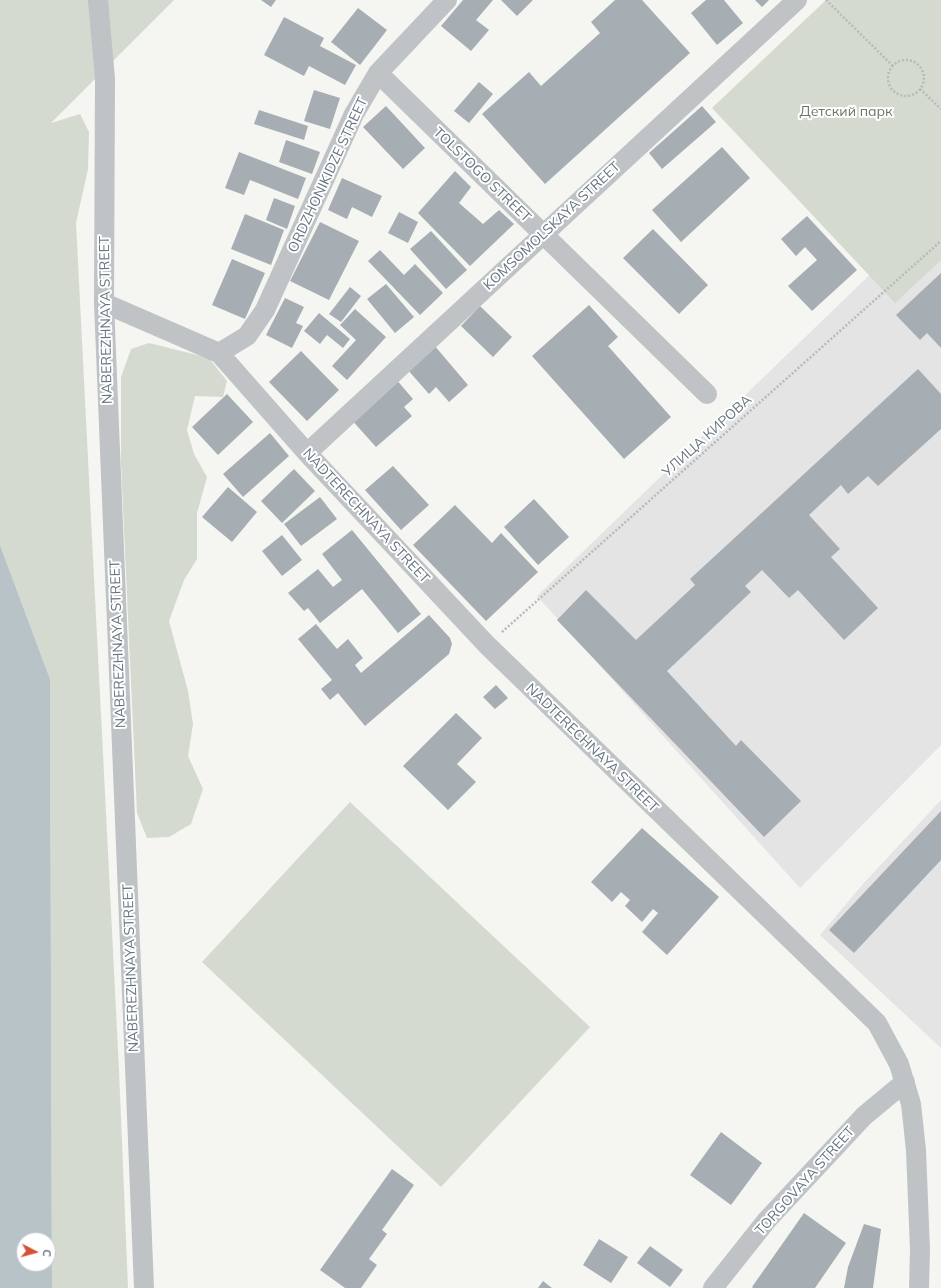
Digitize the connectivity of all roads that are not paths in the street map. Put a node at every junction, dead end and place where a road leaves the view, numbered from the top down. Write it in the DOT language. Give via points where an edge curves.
graph roads {
  1 [pos="98,0"];
  2 [pos="447,0"];
  3 [pos="797,0"];
  4 [pos="378,73"];
  5 [pos="543,235"];
  6 [pos="104,302"];
  7 [pos="219,353"];
  8 [pos="707,394"];
  9 [pos="307,452"];
  10 [pos="905,1082"];
  11 [pos="144,1288"];
  12 [pos="713,1288"];
  13 [pos="919,1288"];
  1 -- 6 [label="street, NABEREZHNAYA STREET" via="105,79"];
  2 -- 4 [label="street, ORDZHONIKIDZE STREET"];
  3 -- 5 [label="street, KOMSOMOLSKAYA STREET"];
  4 -- 5 [label="street, TOLSTOGO STREET"];
  4 -- 7 [label="street, ORDZHONIKIDZE STREET" via="354,114 266,310 247,336"];
  5 -- 8 [label="street, TOLSTOGO STREET"];
  5 -- 9 [label="street, KOMSOMOLSKAYA STREET"];
  6 -- 7 [label="street, NADTERECHNAYA STREET"];
  6 -- 11 [label="street, NABEREZHNAYA STREET"];
  7 -- 9 [label="street, NADTERECHNAYA STREET"];
  9 -- 10 [label="street, NADTERECHNAYA STREET" via="487,645 877,1023 899,1064"];
  10 -- 12 [label="street, TORGOVAYA STREET" via="864,1116 767,1220"];
  10 -- 13 [label="street, NADTERECHNAYA STREET" via="911,1104 916,1150"];
}
